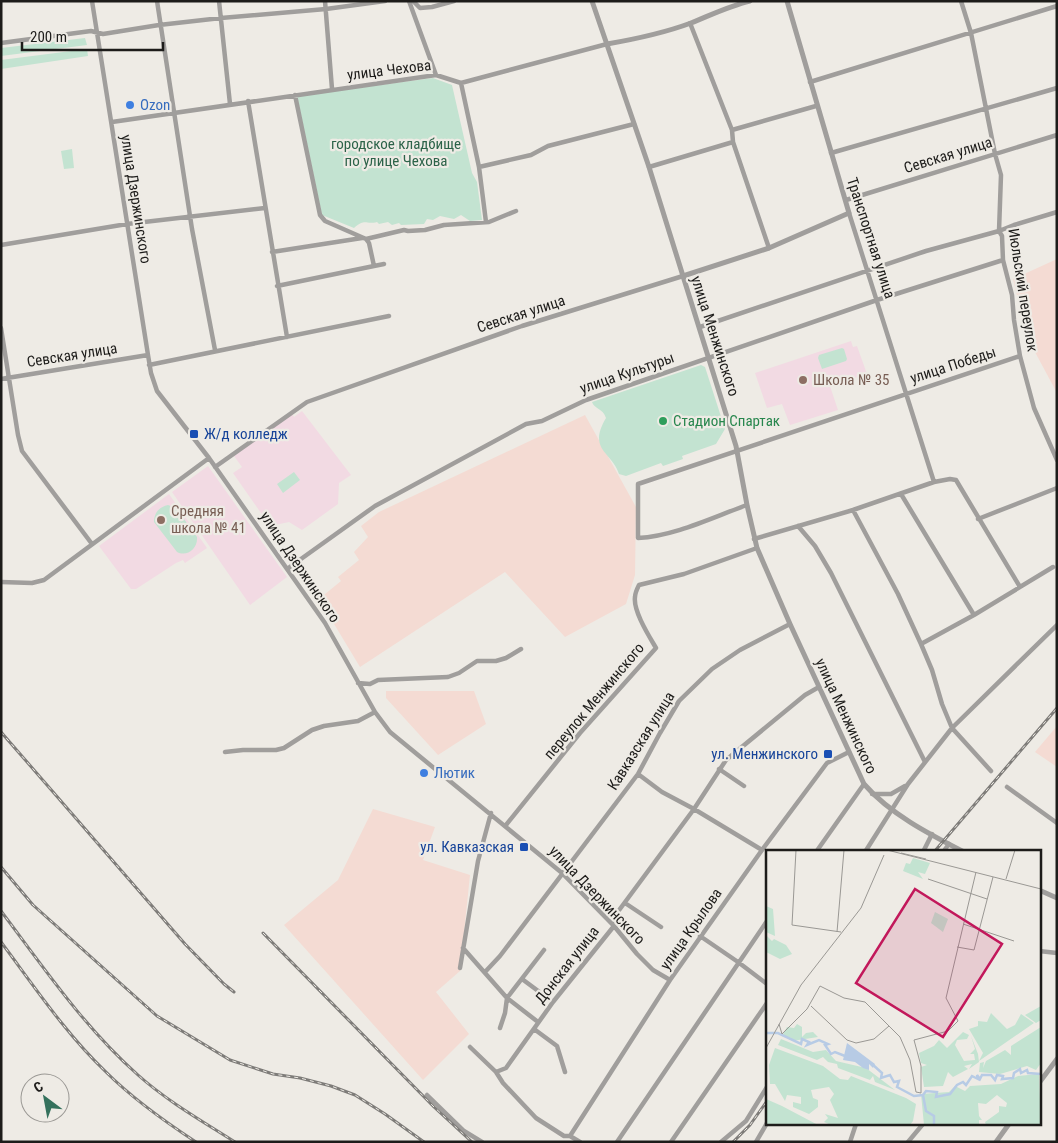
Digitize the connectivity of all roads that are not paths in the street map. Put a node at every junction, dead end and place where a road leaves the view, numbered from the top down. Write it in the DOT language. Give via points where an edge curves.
graph roads {
  1 [pos="92,1"];
  2 [pos="157,1"];
  3 [pos="219,1"];
  4 [pos="325,1"];
  5 [pos="385,1"];
  6 [pos="409,1"];
  7 [pos="413,1"];
  8 [pos="454,1"];
  9 [pos="592,1"];
  10 [pos="750,1"];
  11 [pos="787,1"];
  12 [pos="961,1"];
  13 [pos="1057,6"];
  14 [pos="326,9"];
  15 [pos="221,18"];
  16 [pos="690,23"];
  17 [pos="159,25"];
  18 [pos="97,33"];
  19 [pos="971,33"];
  20 [pos="1,42"];
  21 [pos="607,44"];
  22 [pos="436,75"];
  23 [pos="810,82"];
  24 [pos="460,83"];
  25 [pos="1057,88"];
  26 [pos="332,89"];
  27 [pos="295,95"];
  28 [pos="248,101"];
  29 [pos="230,104"];
  30 [pos="816,106"];
  31 [pos="987,109"];
  32 [pos="174,112"];
  33 [pos="112,122"];
  34 [pos="634,124"];
  35 [pos="732,130"];
  36 [pos="1057,135"];
  37 [pos="733,142"];
  38 [pos="830,153"];
  39 [pos="995,154"];
  40 [pos="479,167"];
  41 [pos="648,167"];
  42 [pos="846,200"];
  43 [pos="265,208"];
  44 [pos="516,211"];
  45 [pos="1057,212"];
  46 [pos="849,213"];
  47 [pos="190,217"];
  48 [pos="486,222"];
  49 [pos="127,224"];
  50 [pos="999,231"];
  51 [pos="364,238"];
  52 [pos="1,245"];
  53 [pos="769,248"];
  54 [pos="272,252"];
  55 [pos="1003,260"];
  56 [pos="384,264"];
  57 [pos="374,266"];
  58 [pos="868,270"];
  59 [pos="683,276"];
  60 [pos="277,286"];
  61 [pos="877,300"];
  62 [pos="389,316"];
  63 [pos="700,327"];
  64 [pos="1,328"];
  65 [pos="286,337"];
  66 [pos="214,350"];
  67 [pos="148,355"];
  68 [pos="1020,356"];
  69 [pos="709,358"];
  70 [pos="149,365"];
  71 [pos="9,378"];
  72 [pos="1,380"];
  73 [pos="907,393"];
  74 [pos="738,450"];
  75 [pos="209,458"];
  76 [pos="1057,460"];
  77 [pos="215,467"];
  78 [pos="934,482"];
  79 [pos="1057,488"];
  80 [pos="902,494"];
  81 [pos="747,505"];
  82 [pos="853,510"];
  83 [pos="978,519"];
  84 [pos="798,526"];
  85 [pos="754,539"];
  86 [pos="92,544"];
  87 [pos="757,548"];
  88 [pos="1053,567"];
  89 [pos="287,569"];
  90 [pos="1,582"];
  91 [pos="1020,588"];
  92 [pos="974,615"];
  93 [pos="790,624"];
  94 [pos="1057,624"];
  95 [pos="921,644"];
  96 [pos="520,649"];
  97 [pos="358,683"];
  98 [pos="819,688"];
  99 [pos="375,712"];
  100 [pos="952,728"];
  101 [pos="225,752"];
  102 [pos="849,752"];
  103 [pos="925,762"];
  104 [pos="719,769"];
  105 [pos="991,770"];
  106 [pos="638,774"];
  107 [pos="864,784"];
  108 [pos="908,784"];
  109 [pos="744,786"];
  110 [pos="1007,787"];
  111 [pos="872,794"];
  112 [pos="892,809"];
  113 [pos="694,810"];
  114 [pos="491,813"];
  115 [pos="1057,822"];
  116 [pos="506,825"];
  117 [pos="932,834"];
  118 [pos="949,844"];
  119 [pos="762,850"];
  120 [pos="817,850"];
  121 [pos="866,850"];
  122 [pos="924,850"];
  123 [pos="944,850"];
  124 [pos="960,850"];
  125 [pos="562,873"];
  126 [pos="1040,890"];
  127 [pos="1057,898"];
  128 [pos="625,903"];
  129 [pos="766,922"];
  130 [pos="614,926"];
  131 [pos="661,927"];
  132 [pos="700,936"];
  133 [pos="463,948"];
  134 [pos="544,950"];
  135 [pos="1040,951"];
  136 [pos="1057,953"];
  137 [pos="738,962"];
  138 [pos="460,968"];
  139 [pos="485,972"];
  140 [pos="522,979"];
  141 [pos="670,980"];
  142 [pos="766,983"];
  143 [pos="507,998"];
  144 [pos="553,1002"];
  145 [pos="766,1004"];
  146 [pos="538,1022"];
  147 [pos="500,1028"];
  148 [pos="534,1028"];
  149 [pos="470,1047"];
  150 [pos="1057,1060"];
  151 [pos="496,1072"];
  152 [pos="565,1072"];
  153 [pos="1040,1082"];
  154 [pos="766,1089"];
  155 [pos="427,1096"];
  156 [pos="766,1125"];
  157 [pos="855,1126"];
  158 [pos="921,1126"];
  159 [pos="1008,1126"];
  160 [pos="564,1136"];
  161 [pos="570,1136"];
  162 [pos="482,1142"];
  163 [pos="561,1142"];
  164 [pos="580,1142"];
  165 [pos="617,1142"];
  166 [pos="671,1142"];
  167 [pos="721,1142"];
  168 [pos="756,1142"];
  169 [pos="850,1142"];
  170 [pos="908,1142"];
  171 [pos="996,1142"];
  1 -- 18 [label="street, улица Дзержинского"];
  2 -- 17 [label="street"];
  3 -- 15 [label="street"];
  4 -- 14 [label="street"];
  5 -- 14 [label="street"];
  6 -- 22 [label="street"];
  7 -- 8 [label="street" via="420,8 426,8"];
  9 -- 21 [label="street, улица Менжинского"];
  10 -- 16 [label="street"];
  11 -- 23 [label="street, Транспортная улица"];
  12 -- 19 [label="street, Июльский переулок"];
  13 -- 19 [label="street"];
  14 -- 15 [label="street"];
  14 -- 26 [label="street"];
  15 -- 17 [label="street"];
  15 -- 29 [label="street"];
  16 -- 21 [label="street" via="649,36"];
  16 -- 35 [label="street"];
  17 -- 18 [label="street"];
  17 -- 32 [label="street"];
  18 -- 20 [label="street" via="91,31"];
  18 -- 33 [label="street, улица Дзержинского"];
  19 -- 23 [label="street"];
  19 -- 31 [label="street, Июльский переулок"];
  21 -- 24 [label="street"];
  21 -- 34 [label="street, улица Менжинского"];
  22 -- 24 [label="street, улица Чехова"];
  22 -- 26 [label="street, улица Чехова"];
  23 -- 30 [label="street, Транспортная улица"];
  24 -- 40 [label="street"];
  25 -- 31 [label="street"];
  26 -- 27 [label="street, улица Чехова"];
  27 -- 28 [label="street, улица Чехова"];
  27 -- 51 [label="street" via="320,215 325,221"];
  28 -- 29 [label="street, улица Чехова"];
  28 -- 43 [label="street"];
  29 -- 32 [label="street, улица Чехова"];
  30 -- 35 [label="street"];
  30 -- 38 [label="street, Транспортная улица"];
  31 -- 38 [label="street"];
  31 -- 39 [label="street, Июльский переулок"];
  32 -- 33 [label="street, улица Чехова"];
  32 -- 47 [label="street"];
  33 -- 49 [label="street, улица Дзержинского"];
  34 -- 40 [label="street"];
  34 -- 41 [label="street, улица Менжинского"];
  35 -- 37 [label="street"];
  36 -- 39 [label="street, Севская улица"];
  37 -- 41 [label="street"];
  37 -- 53 [label="street"];
  38 -- 42 [label="street, Транспортная улица"];
  39 -- 42 [label="street, Севская улица"];
  39 -- 50 [label="street, Июльский переулок" via="1001,175"];
  40 -- 48 [label="street"];
  41 -- 59 [label="street, улица Менжинского"];
  42 -- 46 [label="street, Транспортная улица"];
  43 -- 47 [label="street"];
  43 -- 54 [label="street"];
  44 -- 48 [label="street"];
  45 -- 50 [label="street"];
  46 -- 53 [label="street, Севская улица"];
  46 -- 58 [label="street, Транспортная улица"];
  47 -- 49 [label="street"];
  47 -- 66 [label="street"];
  48 -- 51 [label="street" via="404,230"];
  49 -- 52 [label="street"];
  49 -- 67 [label="street, улица Дзержинского"];
  50 -- 55 [label="street, Июльский переулок"];
  50 -- 58 [label="street"];
  51 -- 54 [label="street"];
  51 -- 57 [label="street" via="369,243"];
  53 -- 59 [label="street, Севская улица"];
  54 -- 60 [label="street"];
  55 -- 61 [label="street, улица Культуры"];
  55 -- 68 [label="street, Июльский переулок" via="1012,295"];
  56 -- 57 [label="street"];
  57 -- 60 [label="street"];
  58 -- 61 [label="street, Транспортная улица"];
  58 -- 63 [label="street"];
  59 -- 63 [label="street, улица Менжинского"];
  59 -- 77 [label="street, Севская улица" via="522,326 307,402"];
  60 -- 65 [label="street"];
  61 -- 69 [label="street, улица Культуры"];
  61 -- 73 [label="street, Транспортная улица"];
  62 -- 65 [label="street"];
  63 -- 69 [label="street, улица Менжинского"];
  64 -- 71 [label="street"];
  65 -- 66 [label="street"];
  66 -- 70 [label="street"];
  67 -- 70 [label="street, улица Дзержинского"];
  67 -- 71 [label="street, Севская улица"];
  68 -- 73 [label="street, улица Победы"];
  68 -- 76 [label="street, Июльский переулок" via="1034,408"];
  69 -- 74 [label="street, улица Менжинского"];
  69 -- 89 [label="street, улица Культуры" via="586,400 542,421 526,424 375,506"];
  70 -- 75 [label="street, улица Дзержинского" via="157,391"];
  71 -- 72 [label="street, Севская улица"];
  71 -- 86 [label="street" via="22,451"];
  73 -- 74 [label="street, улица Победы"];
  73 -- 78 [label="street, Транспортная улица"];
  74 -- 81 [label="street, улица Менжинского"];
  74 -- 81 [label="street, улица Победы" via="638,484 638,538 660,535"];
  75 -- 77 [label="street, улица Дзержинского"];
  75 -- 86 [label="street"];
  77 -- 89 [label="street, улица Дзержинского"];
  78 -- 80 [label="street"];
  78 -- 83 [label="street" via="956,480"];
  79 -- 83 [label="street"];
  80 -- 82 [label="street"];
  80 -- 92 [label="street"];
  81 -- 85 [label="street, улица Менжинского"];
  82 -- 84 [label="street"];
  82 -- 95 [label="street"];
  83 -- 91 [label="street"];
  84 -- 85 [label="street"];
  84 -- 103 [label="street" via="831,573"];
  85 -- 87 [label="street, улица Менжинского"];
  86 -- 90 [label="street" via="44,580"];
  87 -- 93 [label="street, улица Менжинского"];
  87 -- 116 [label="street, переулок Менжинского" via="684,574 639,585 635,602 656,648 580,733"];
  88 -- 91 [label="street"];
  89 -- 97 [label="street, улица Дзержинского" via="325,623"];
  91 -- 92 [label="street"];
  92 -- 95 [label="street"];
  93 -- 98 [label="street, улица Менжинского"];
  93 -- 106 [label="street, Кавказская улица" via="740,650 693,686 660,733"];
  94 -- 100 [label="street"];
  95 -- 100 [label="street"];
  96 -- 97 [label="street" via="512,656 477,661 448,677"];
  97 -- 99 [label="street, улица Дзержинского"];
  98 -- 102 [label="street, улица Менжинского"];
  98 -- 104 [label="street, Донская улица" via="805,695"];
  99 -- 101 [label="street" via="358,721 312,730 284,748"];
  99 -- 114 [label="street, улица Дзержинского" via="390,732"];
  100 -- 103 [label="street"];
  100 -- 105 [label="street"];
  102 -- 107 [label="street, улица Менжинского"];
  102 -- 119 [label="street, улица Крылова" via="827,763"];
  103 -- 108 [label="street"];
  104 -- 109 [label="street"];
  104 -- 113 [label="street, Донская улица"];
  106 -- 113 [label="street"];
  106 -- 125 [label="street, Кавказская улица"];
  107 -- 111 [label="street, улица Менжинского"];
  107 -- 120 [label="street"];
  108 -- 111 [label="street" via="891,794"];
  108 -- 112 [label="street"];
  110 -- 115 [label="street"];
  111 -- 112 [label="street, улица Менжинского"];
  112 -- 117 [label="street, улица Менжинского"];
  112 -- 121 [label="street"];
  113 -- 119 [label="street"];
  113 -- 128 [label="street, Донская улица"];
  114 -- 116 [label="street, улица Дзержинского"];
  114 -- 133 [label="street" via="478,861"];
  116 -- 125 [label="street, улица Дзержинского"];
  117 -- 118 [label="street, улица Менжинского"];
  117 -- 122 [label="street"];
  118 -- 123 [label="street"];
  118 -- 124 [label="street, улица Менжинского"];
  119 -- 132 [label="street, улица Крылова"];
  125 -- 130 [label="street, улица Дзержинского"];
  125 -- 139 [label="street, Кавказская улица"];
  126 -- 127 [label="street"];
  128 -- 130 [label="street, Донская улица" via="614,917"];
  128 -- 131 [label="street"];
  129 -- 137 [label="street"];
  130 -- 141 [label="street, улица Дзержинского" via="653,970"];
  130 -- 144 [label="street, Донская улица"];
  132 -- 137 [label="street"];
  132 -- 141 [label="street, улица Крылова"];
  133 -- 138 [label="street"];
  133 -- 139 [label="street"];
  134 -- 140 [label="street"];
  135 -- 136 [label="street"];
  137 -- 142 [label="street"];
  137 -- 165 [label="street"];
  139 -- 143 [label="street"];
  140 -- 143 [label="street"];
  140 -- 144 [label="street"];
  141 -- 161 [label="street, улица Крылова"];
  143 -- 146 [label="street"];
  143 -- 147 [label="street"];
  144 -- 146 [label="street, Донская улица"];
  145 -- 166 [label="street"];
  146 -- 148 [label="street, Донская улица"];
  148 -- 151 [label="street, Донская улица" via="506,1068"];
  148 -- 152 [label="street" via="557,1046"];
  149 -- 151 [label="street"];
  150 -- 153 [label="street"];
  151 -- 160 [label="street" via="536,1118"];
  154 -- 167 [label="street" via="746,1122"];
  155 -- 162 [label="street" via="464,1131"];
  156 -- 168 [label="street"];
  157 -- 169 [label="street"];
  158 -- 170 [label="street"];
  159 -- 171 [label="street"];
  160 -- 161 [label="street"];
  160 -- 163 [label="street"];
  161 -- 164 [label="street"];
}
